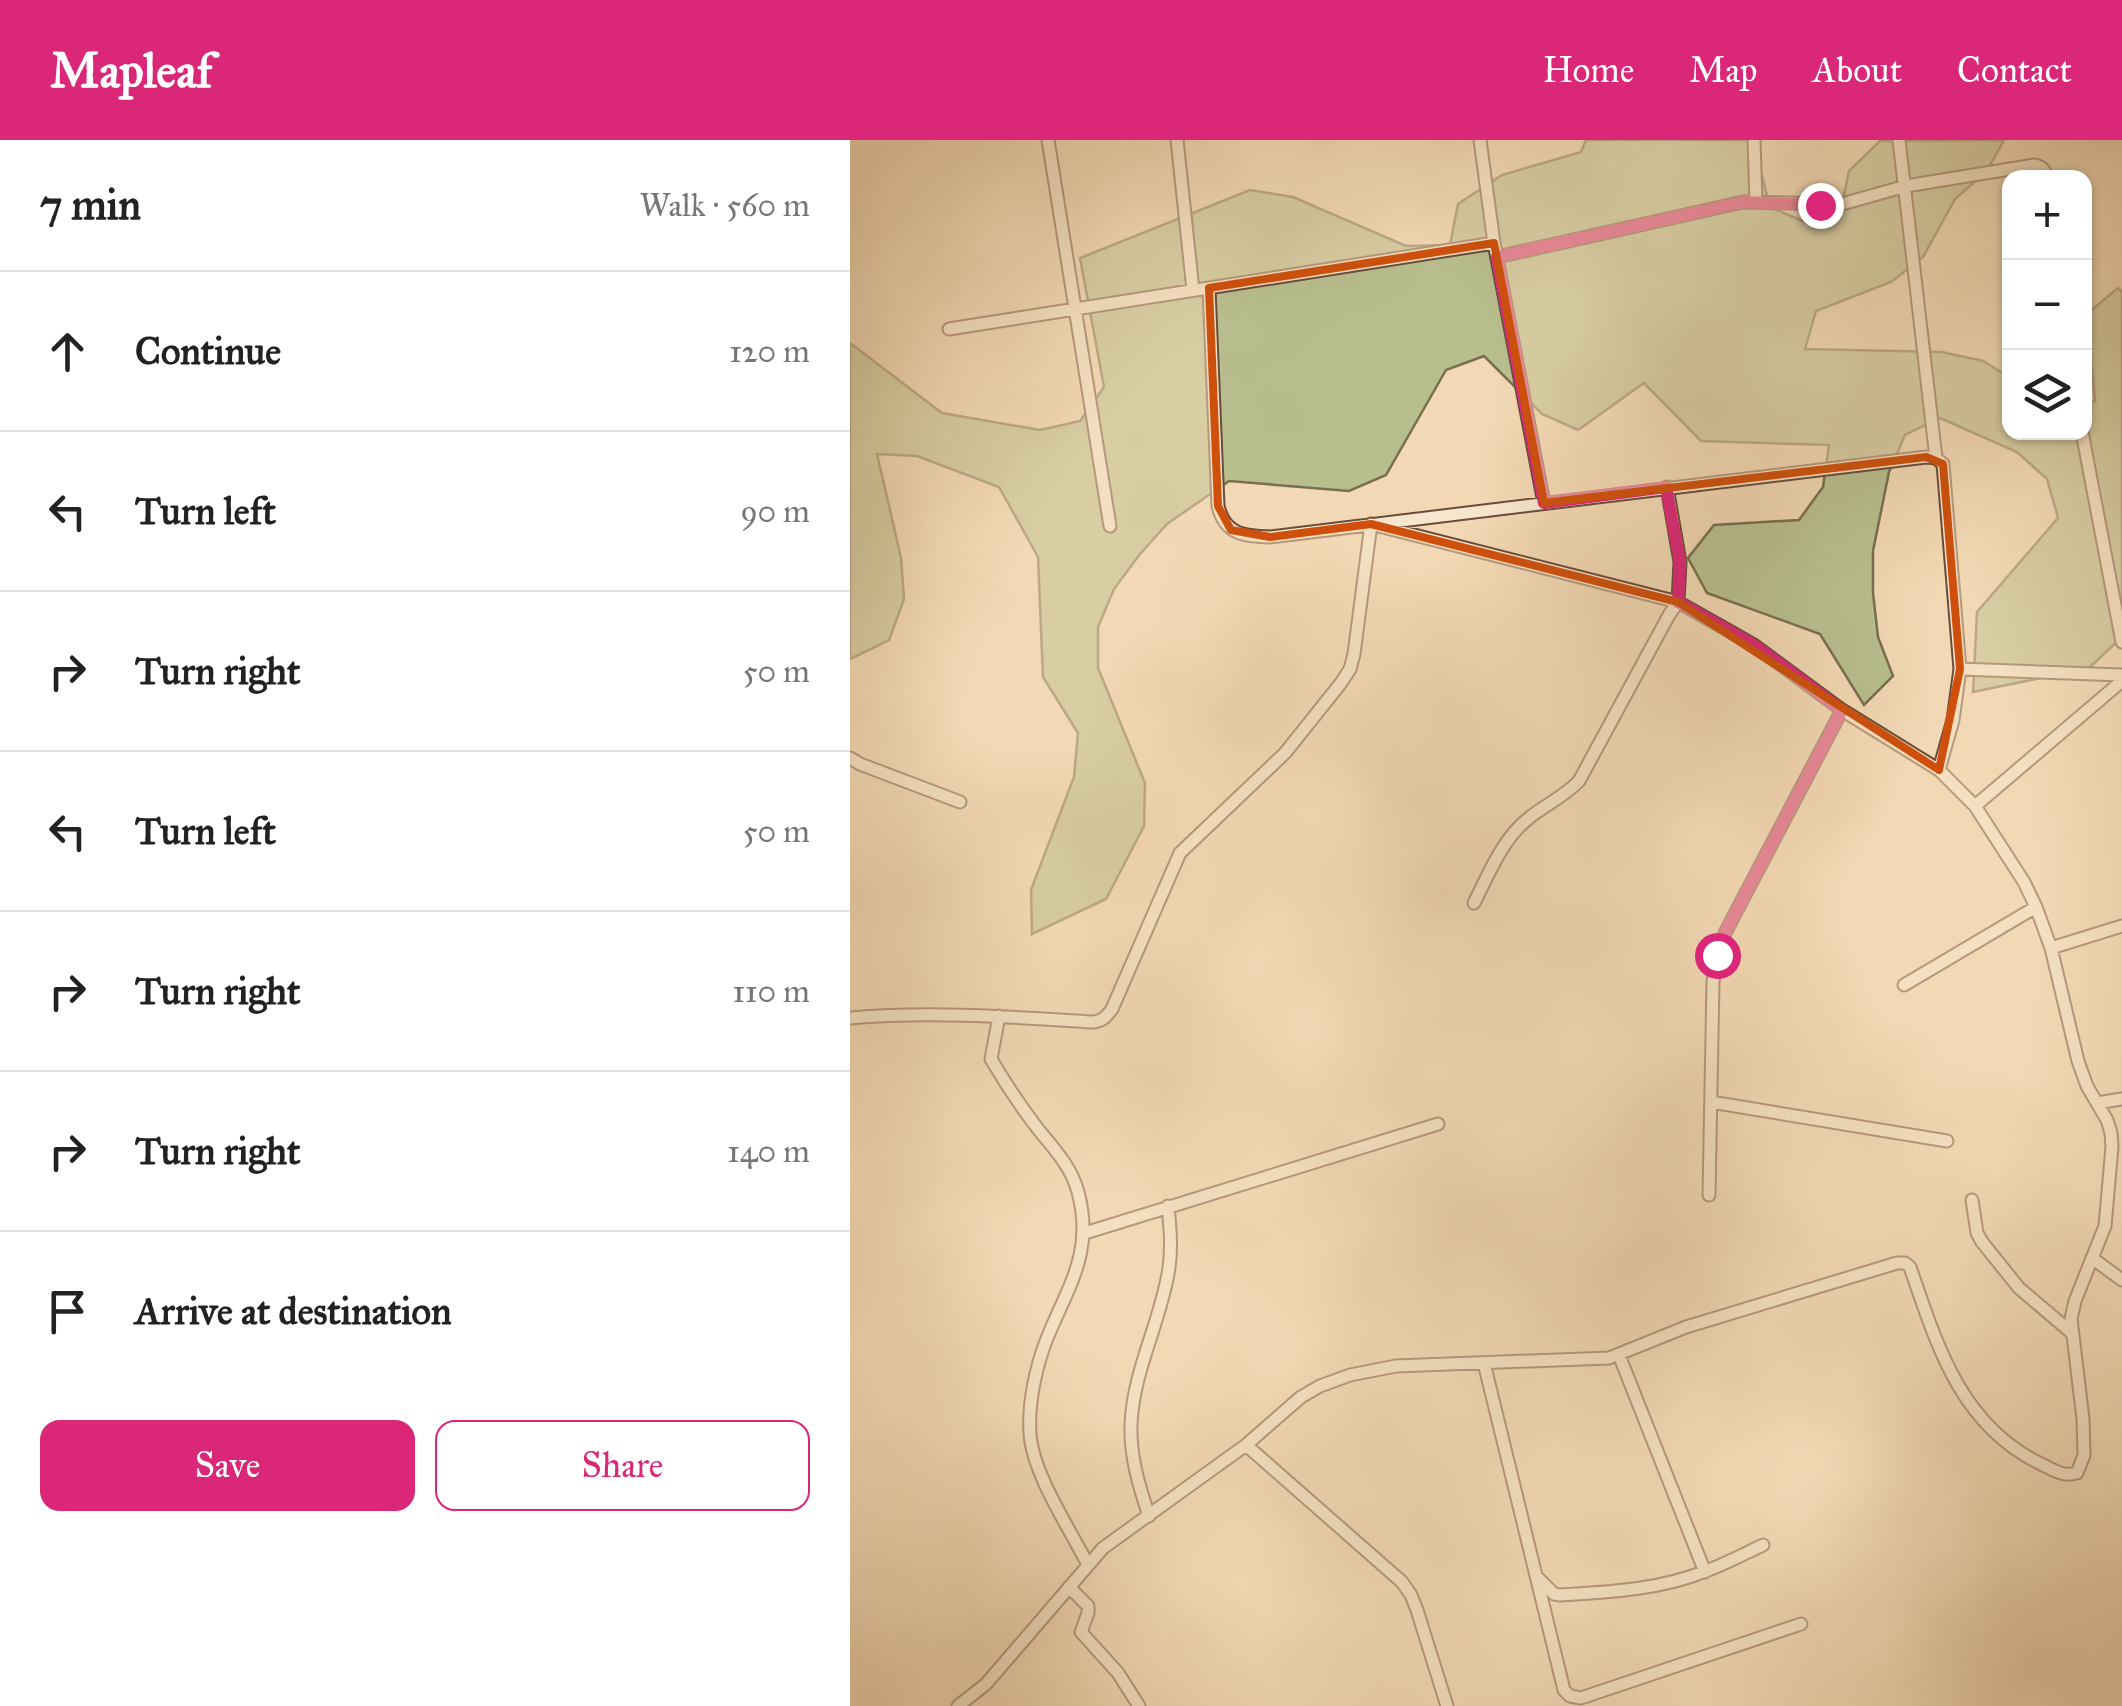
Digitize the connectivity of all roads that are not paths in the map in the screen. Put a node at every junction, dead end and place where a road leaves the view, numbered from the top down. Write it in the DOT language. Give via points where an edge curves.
graph roads {
  1 [pos="1048,140"];
  2 [pos="1177,140"];
  3 [pos="1480,140"];
  4 [pos="1754,140"];
  5 [pos="1900,140"];
  6 [pos="2002,170"];
  7 [pos="2005,170"];
  8 [pos="2043,170"];
  9 [pos="1906,186"];
  10 [pos="1756,200"];
  11 [pos="1494,243"];
  12 [pos="1497,257"];
  13 [pos="1210,288"];
  14 [pos="1193,290"];
  15 [pos="1074,309"];
  16 [pos="949,329"];
  17 [pos="2084,440"];
  18 [pos="1936,458"];
  19 [pos="1666,487"];
  20 [pos="1544,503"];
  21 [pos="1371,524"];
  22 [pos="1110,526"];
  23 [pos="1678,602"];
  24 [pos="2122,642"];
  25 [pos="1960,669"];
  26 [pos="2122,678"];
  27 [pos="1842,710"];
  28 [pos="850,758"];
  29 [pos="1939,770"];
  30 [pos="960,802"];
  31 [pos="1975,806"];
  32 [pos="1474,904"];
  33 [pos="2036,907"];
  34 [pos="2122,926"];
  35 [pos="2051,948"];
  36 [pos="1904,985"];
  37 [pos="999,1016"];
  38 [pos="850,1018"];
  39 [pos="2122,1099"];
  40 [pos="1711,1102"];
  41 [pos="2097,1104"];
  42 [pos="1438,1124"];
  43 [pos="1947,1141"];
  44 [pos="2117,1148"];
  45 [pos="1710,1195"];
  46 [pos="1972,1200"];
  47 [pos="1168,1206"];
  48 [pos="1085,1233"];
  49 [pos="2092,1258"];
  50 [pos="2122,1280"];
  51 [pos="2072,1333"];
  52 [pos="1620,1354"];
  53 [pos="1484,1363"];
  54 [pos="1246,1446"];
  55 [pos="1149,1516"];
  56 [pos="1762,1545"];
  57 [pos="1088,1564"];
  58 [pos="1704,1572"];
  59 [pos="1536,1576"];
  60 [pos="1070,1587"];
  61 [pos="1800,1624"];
  62 [pos="958,1706"];
  63 [pos="1139,1706"];
  64 [pos="1446,1706"];
  1 -- 15 [label="street"];
  2 -- 14 [label="street"];
  3 -- 11 [label="street"];
  4 -- 10 [label="street"];
  5 -- 9 [label="street"];
  6 -- 9 [label="street"];
  7 -- 8 [label="street"];
  9 -- 10 [label="street" via="1842,204"];
  9 -- 18 [label="street"];
  10 -- 12 [label="street"];
  11 -- 12 [label="street"];
  11 -- 13 [label="street"];
  12 -- 20 [label="street"];
  13 -- 14 [label="street"];
  13 -- 21 [label="street" via="1222,520 1248,537 1270,538"];
  14 -- 15 [label="street"];
  15 -- 16 [label="street"];
  15 -- 22 [label="street"];
  17 -- 24 [label="street"];
  18 -- 19 [label="street"];
  18 -- 25 [label="street" via="1943,464"];
  19 -- 20 [label="street"];
  19 -- 23 [label="street" via="1680,562"];
  20 -- 21 [label="street"];
  21 -- 23 [label="street"];
  21 -- 37 [label="street" via="1350,669 1342,684 1285,753 1180,853 1112,1009 1093,1022"];
  23 -- 27 [label="street" via="1754,645"];
  23 -- 32 [label="street" via="1579,780 1512,835"];
  25 -- 26 [label="street"];
  25 -- 29 [label="street"];
  26 -- 31 [label="street"];
  27 -- 29 [label="street"];
  27 -- 40 [label="street" via="1717,955"];
  28 -- 30 [label="street"];
  29 -- 31 [label="street"];
  31 -- 33 [label="street"];
  33 -- 35 [label="street"];
  33 -- 36 [label="street"];
  34 -- 35 [label="street"];
  35 -- 41 [label="street" via="2078,1061"];
  37 -- 38 [label="street"];
  37 -- 48 [label="street" via="991,1059 1074,1177"];
  39 -- 41 [label="street"];
  40 -- 43 [label="street"];
  40 -- 45 [label="street"];
  41 -- 44 [label="street"];
  42 -- 47 [label="street"];
  44 -- 49 [label="street" via="2108,1213"];
  46 -- 51 [label="street" via="1982,1242 2018,1288"];
  47 -- 48 [label="street"];
  47 -- 55 [label="street" via="1170,1264 1131,1424 1135,1473"];
  48 -- 57 [label="street" via="1039,1365 1030,1432 1044,1480"];
  49 -- 50 [label="street"];
  49 -- 51 [label="street" via="2075,1300"];
  51 -- 52 [label="street" via="2084,1454 2070,1475 2002,1441 1975,1412 1936,1344 1905,1263 1686,1327"];
  52 -- 53 [label="street"];
  52 -- 58 [label="street"];
  53 -- 54 [label="street" via="1350,1375 1301,1397"];
  53 -- 59 [label="street"];
  54 -- 55 [label="street"];
  54 -- 64 [label="street" via="1402,1582"];
  55 -- 57 [label="street"];
  56 -- 58 [label="street"];
  57 -- 60 [label="street"];
  58 -- 59 [label="street" via="1628,1591 1560,1595"];
  59 -- 61 [label="street" via="1570,1696 1581,1698"];
  60 -- 62 [label="street" via="986,1684"];
  60 -- 63 [label="street" via="1088,1606 1084,1637"];
}
